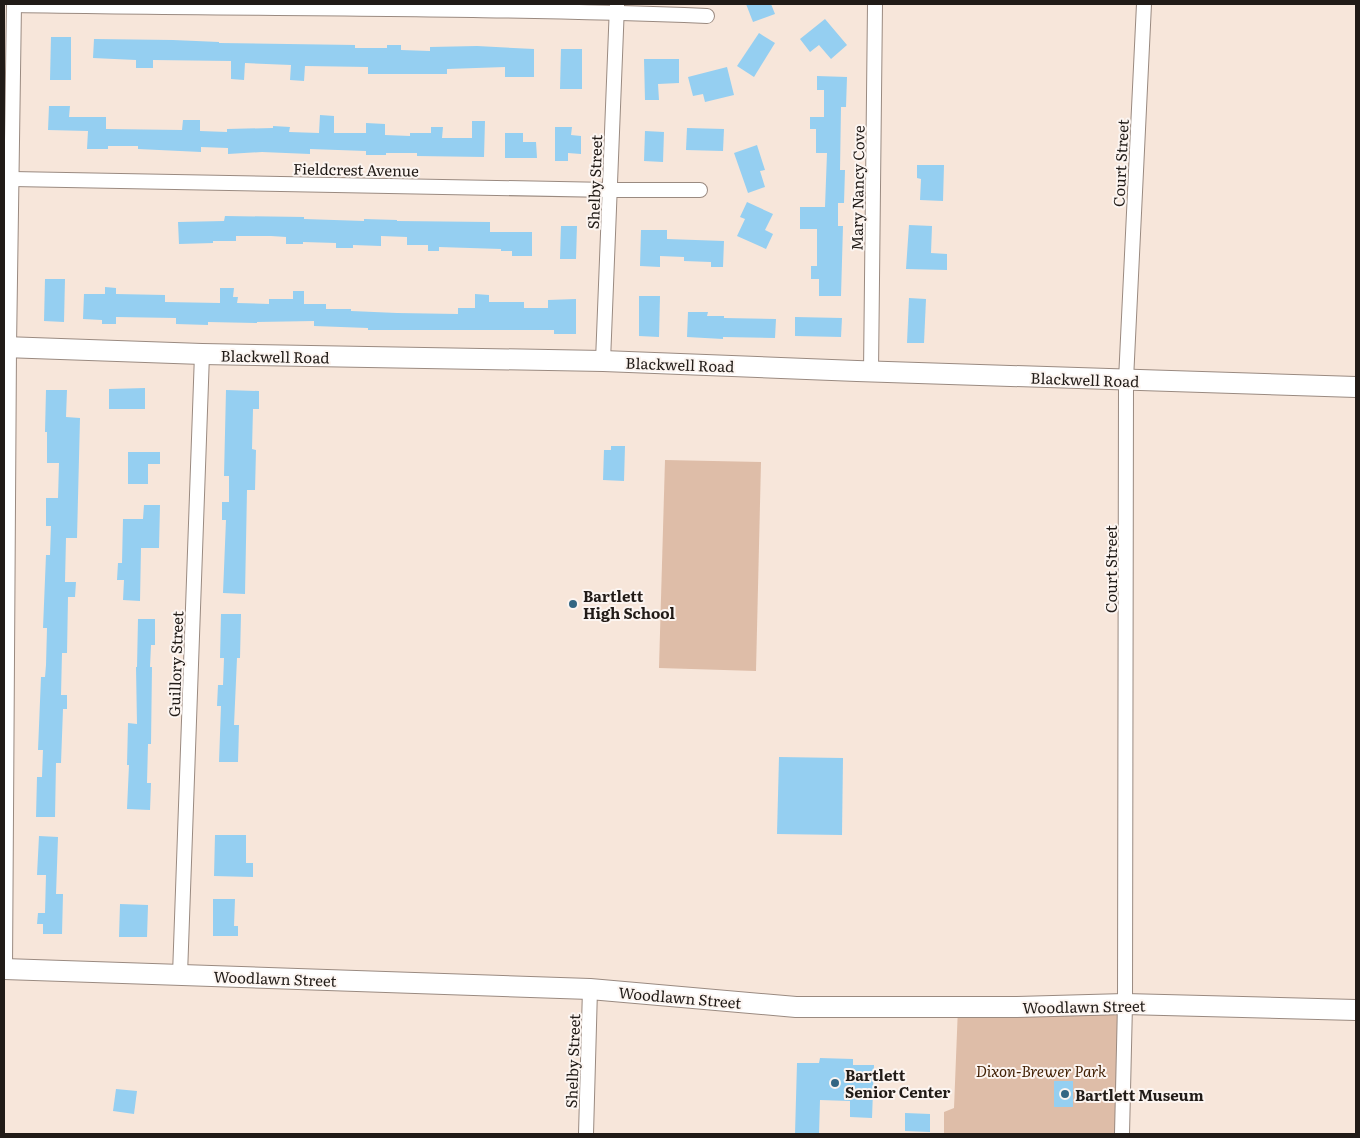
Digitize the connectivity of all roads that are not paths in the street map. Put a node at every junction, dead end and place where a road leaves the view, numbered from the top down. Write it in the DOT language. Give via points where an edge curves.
graph roads {
  1 [pos="14,4"];
  2 [pos="875,4"];
  3 [pos="1144,4"];
  4 [pos="224,6"];
  5 [pos="410,6"];
  6 [pos="617,8"];
  7 [pos="707,16"];
  8 [pos="12,180"];
  9 [pos="610,190"];
  10 [pos="700,190"];
  11 [pos="6,347"];
  12 [pos="202,354"];
  13 [pos="603,361"];
  14 [pos="871,372"];
  15 [pos="1126,380"];
  16 [pos="1356,387"];
  17 [pos="4,969"];
  18 [pos="180,975"];
  19 [pos="590,989"];
  20 [pos="1125,1004"];
  21 [pos="1356,1010"];
  22 [pos="586,1134"];
  23 [pos="1122,1134"];
  1 -- 4 [label="street"];
  1 -- 8 [label="street"];
  2 -- 14 [label="street, Mary Nancy Cove"];
  3 -- 15 [label="street, Court Street"];
  4 -- 5 [label="street"];
  5 -- 6 [label="street"];
  6 -- 7 [label="street"];
  6 -- 9 [label="street, Shelby Street"];
  8 -- 9 [label="street, Fieldcrest Avenue"];
  8 -- 11 [label="street"];
  9 -- 10 [label="street, Fieldcrest Avenue"];
  9 -- 13 [label="street, Shelby Street"];
  11 -- 12 [label="street, Blackwell Road"];
  11 -- 17 [label="street"];
  12 -- 13 [label="street, Blackwell Road"];
  12 -- 18 [label="street, Guillory Street"];
  13 -- 14 [label="street, Blackwell Road"];
  14 -- 15 [label="street, Blackwell Road"];
  15 -- 16 [label="street, Blackwell Road"];
  15 -- 20 [label="street, Court Street"];
  17 -- 18 [label="street, Woodlawn Street"];
  18 -- 19 [label="street, Woodlawn Street"];
  19 -- 20 [label="street, Woodlawn Street" via="796,1007"];
  19 -- 22 [label="street, Shelby Street"];
  20 -- 21 [label="street, Woodlawn Street"];
  20 -- 23 [label="street, Court Street"];
}
